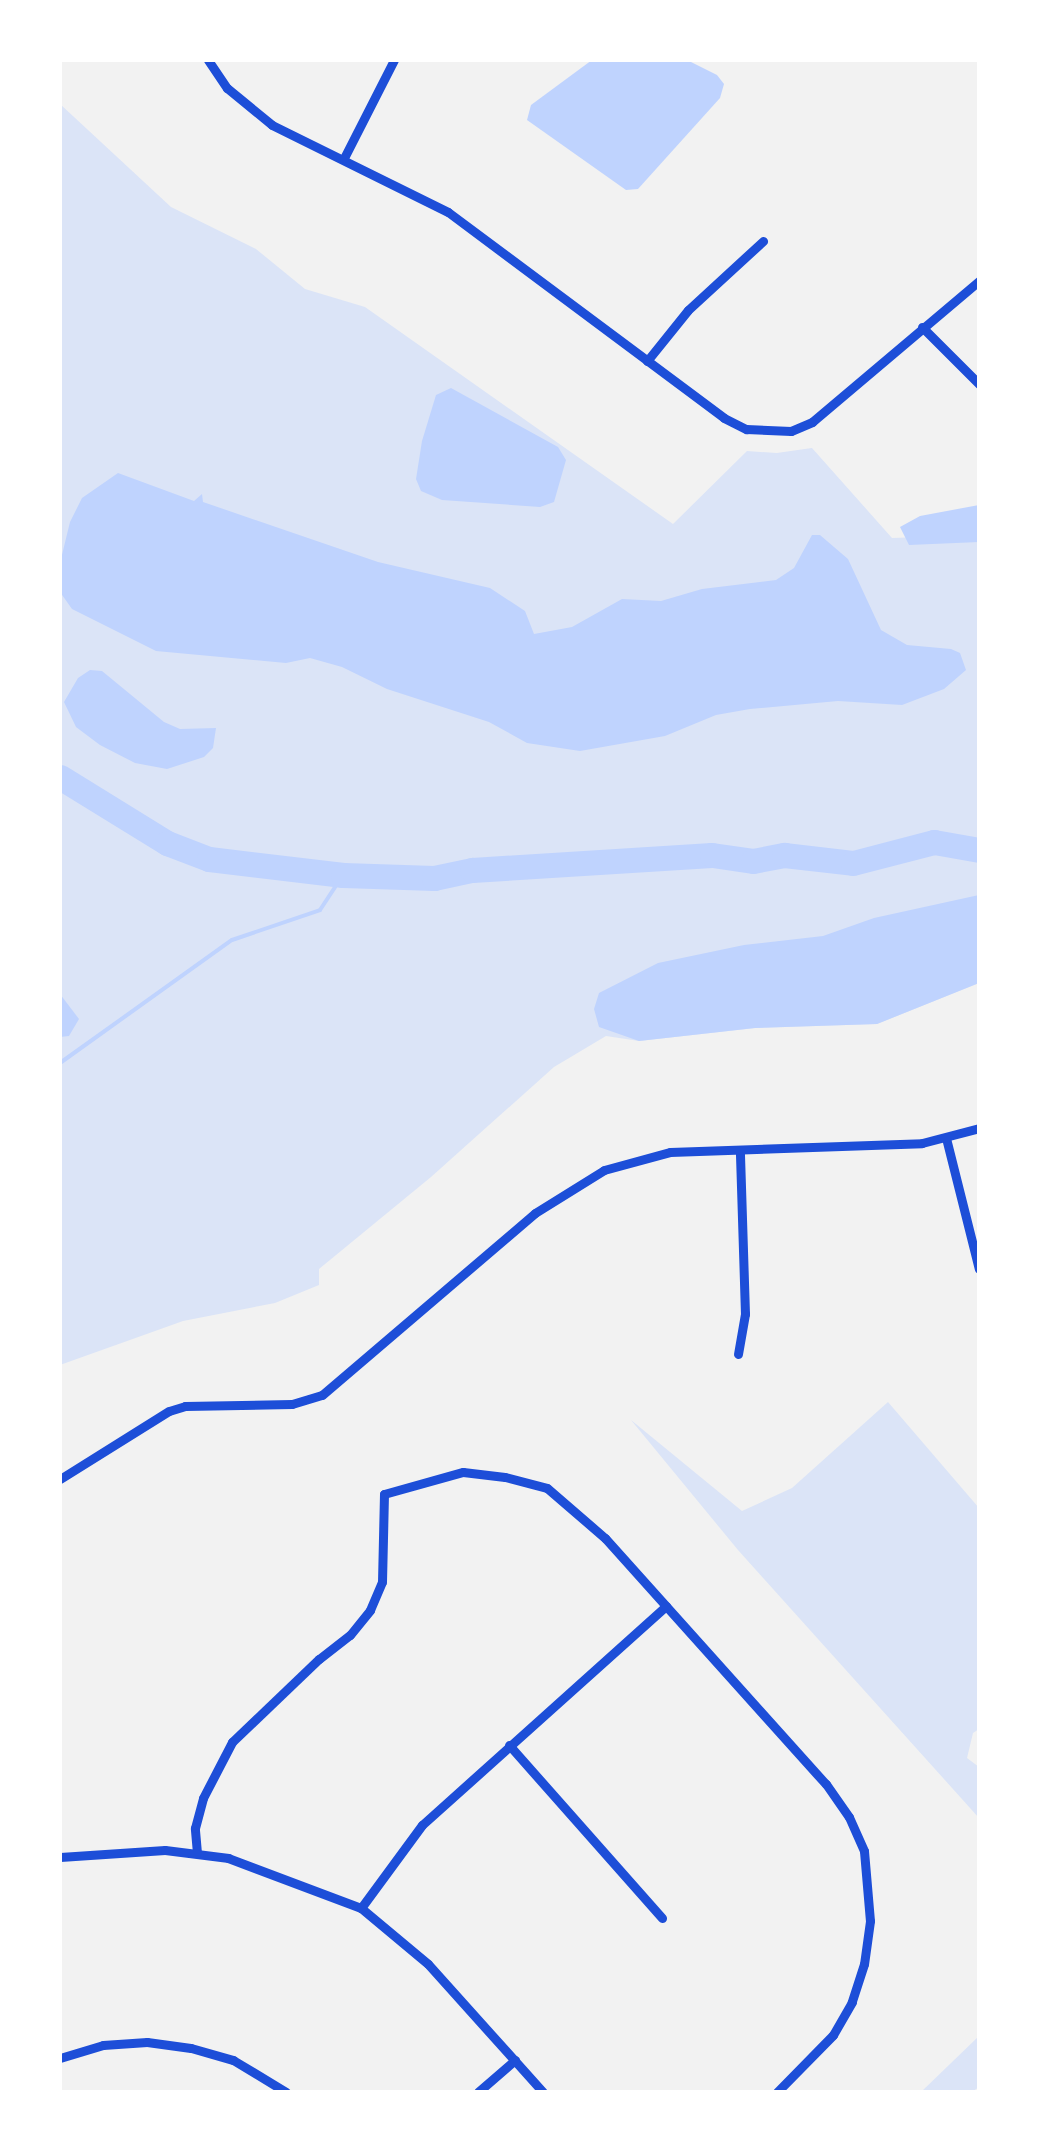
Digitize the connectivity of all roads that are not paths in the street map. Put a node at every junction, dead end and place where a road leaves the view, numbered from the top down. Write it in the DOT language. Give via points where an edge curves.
graph roads {
  1 [pos="208,60"];
  2 [pos="394,60"];
  3 [pos="344,158"];
  4 [pos="763,241"];
  5 [pos="979,281"];
  6 [pos="922,327"];
  7 [pos="647,361"];
  8 [pos="979,384"];
  9 [pos="979,1128"];
  10 [pos="946,1138"];
  11 [pos="740,1151"];
  12 [pos="979,1269"];
  13 [pos="738,1354"];
  14 [pos="60,1479"];
  15 [pos="666,1606"];
  16 [pos="509,1745"];
  17 [pos="197,1853"];
  18 [pos="60,1857"];
  19 [pos="362,1908"];
  20 [pos="662,1918"];
  21 [pos="60,2058"];
  22 [pos="514,2060"];
  23 [pos="286,2092"];
  24 [pos="478,2092"];
  25 [pos="543,2092"];
  26 [pos="777,2092"];
  1 -- 3 [label="street" via="257,115"];
  2 -- 3 [label="street"];
  3 -- 7 [label="street" via="448,212"];
  4 -- 7 [label="street" via="688,310"];
  5 -- 6 [label="street"];
  6 -- 7 [label="street" via="829,411 791,431 746,429"];
  6 -- 8 [label="street"];
  9 -- 10 [label="street"];
  10 -- 11 [label="street"];
  10 -- 12 [label="street"];
  11 -- 13 [label="street" via="745,1314"];
  11 -- 14 [label="street" via="670,1152 604,1170 534,1213 322,1395 292,1404 200,1404 169,1411"];
  15 -- 16 [label="street"];
  15 -- 17 [label="street" via="588,1520 546,1488 463,1472 384,1494 382,1582 370,1610 232,1742 202,1798 194,1828"];
  15 -- 26 [label="street" via="826,1784 864,1851 868,1946 852,2002 833,2035"];
  16 -- 19 [label="street" via="422,1825"];
  16 -- 20 [label="street"];
  17 -- 18 [label="street" via="106,1850"];
  17 -- 19 [label="street" via="284,1875"];
  19 -- 22 [label="street" via="428,1964"];
  21 -- 23 [label="street" via="103,2045 191,2048 232,2060"];
  22 -- 24 [label="street"];
  22 -- 25 [label="street"];
}
